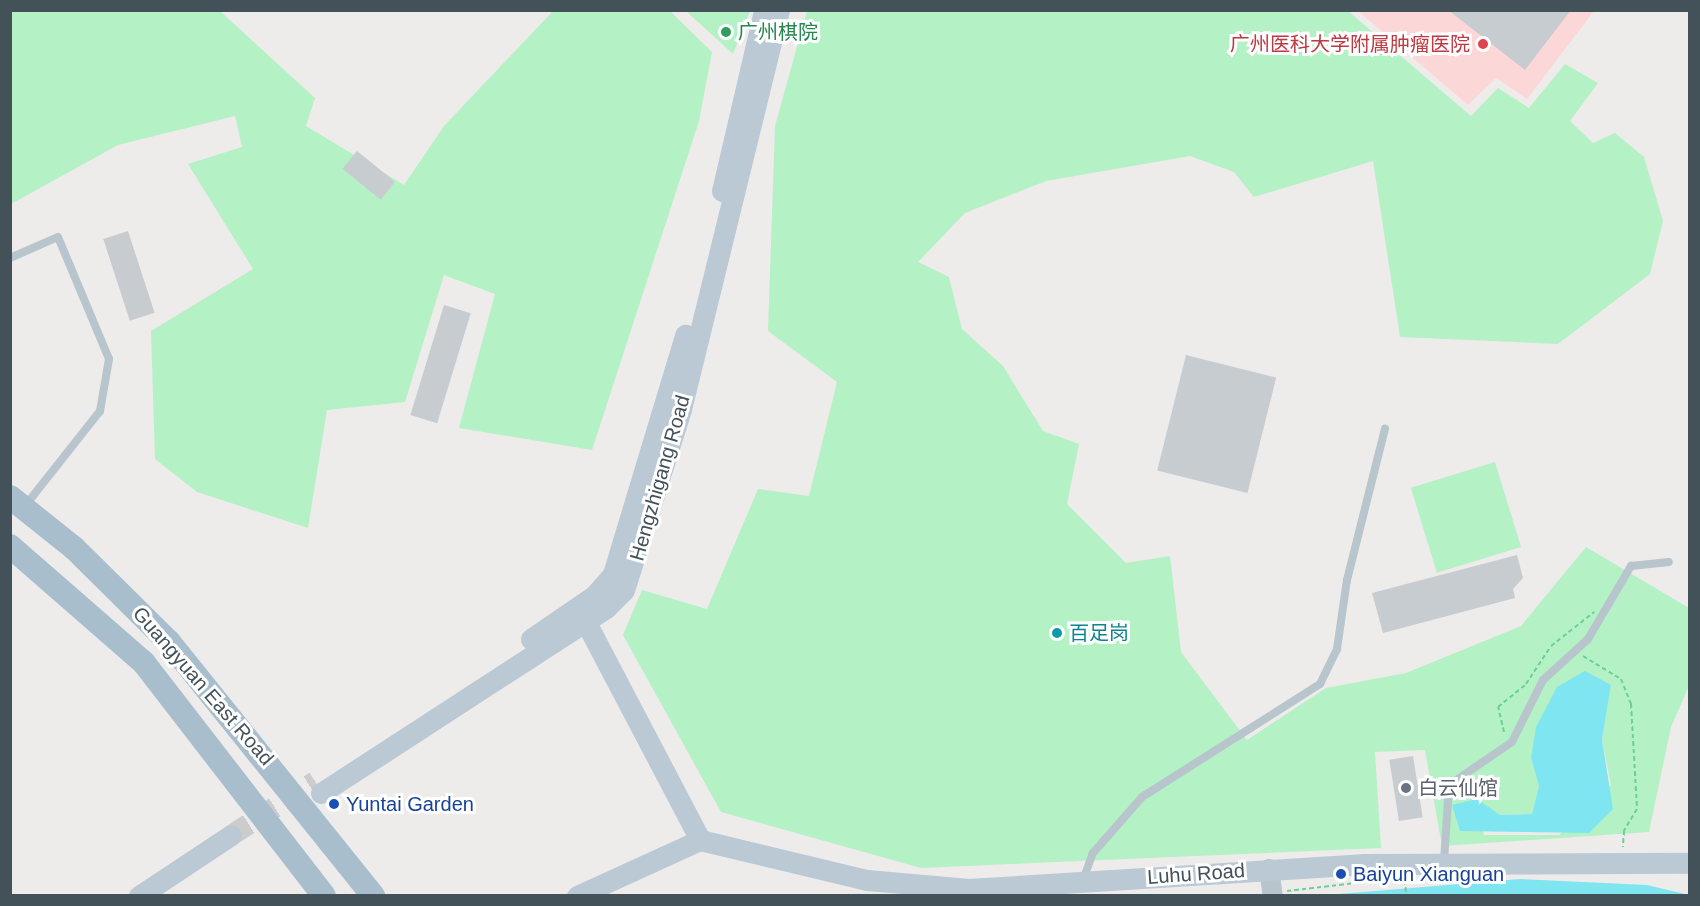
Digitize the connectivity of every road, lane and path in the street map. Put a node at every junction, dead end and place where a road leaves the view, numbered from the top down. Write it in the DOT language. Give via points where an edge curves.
graph roads {
  1 [pos="764,10"];
  2 [pos="779,10"];
  3 [pos="10,258"];
  4 [pos="1385,429"];
  5 [pos="17,502"];
  6 [pos="10,546"];
  7 [pos="1669,562"];
  8 [pos="582,615"];
  9 [pos="1576,652"];
  10 [pos="318,787"];
  11 [pos="700,840"];
  12 [pos="1622,859"];
  13 [pos="1444,862"];
  14 [pos="1689,862"];
  15 [pos="1269,869"];
  16 [pos="1405,879"];
  17 [pos="1082,881"];
  18 [pos="140,896"];
  19 [pos="164,896"];
  20 [pos="324,896"];
  21 [pos="373,896"];
  22 [pos="577,896"];
  23 [pos="1273,896"];
  24 [pos="1406,896"];
  1 -- 8 [label="main road, Hengzhigang Road" via="708,247 639,494 613,574"];
  2 -- 8 [label="main road, Hengzhigang Road" via="686,388 632,573 617,599"];
  3 -- 5 [label="lane" via="58,237 109,359 100,411"];
  4 -- 17 [label="lane" via="1347,580 1337,649 1320,684 1143,797 1093,854"];
  5 -- 21 [label="main road, Guangyuan East Road" via="109,580 169,642"];
  6 -- 20 [label="main road, Guangyuan East Road" via="144,663"];
  7 -- 9 [label="lane" via="1631,567"];
  8 -- 10 [label="main road, Hengzhigang Road"];
  8 -- 11 [label="main road"];
  9 -- 12 [label="path" via="1621,679 1631,704 1629,754 1636,809 1624,831"];
  9 -- 13 [label="lane" via="1543,680 1512,742 1455,781 1448,800"];
  11 -- 17 [label="main road, Luhu Road" via="895,885 969,889"];
  11 -- 22 [label="main road"];
  12 -- 13 [label="main road, Luhu Road"];
  12 -- 14 [label="main road, Luhu Road"];
  13 -- 15 [label="main road, Luhu Road"];
  15 -- 17 [label="main road, Luhu Road"];
  15 -- 23 [label="street"];
  16 -- 24 [label="path"];
  18 -- 19 [label="main road" via="236,840"];
}
